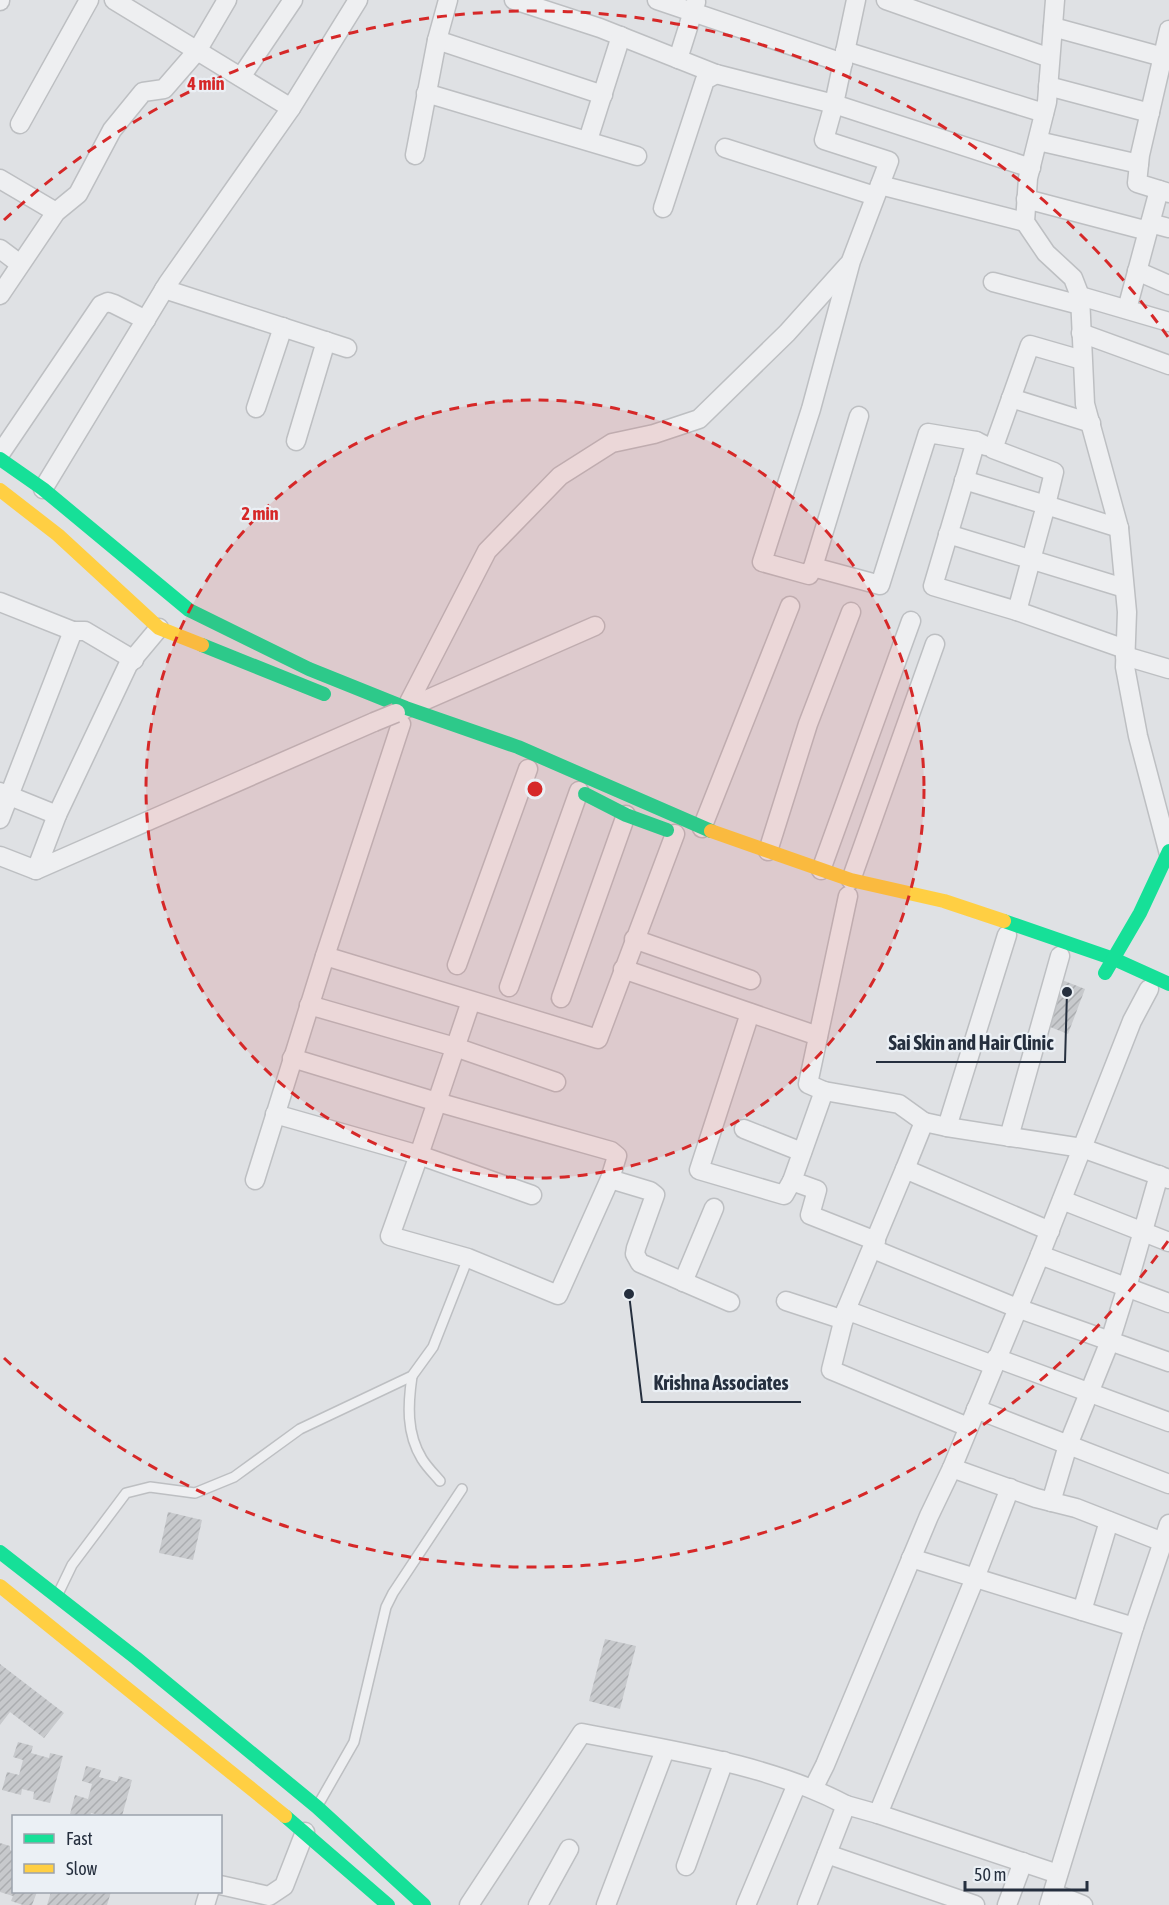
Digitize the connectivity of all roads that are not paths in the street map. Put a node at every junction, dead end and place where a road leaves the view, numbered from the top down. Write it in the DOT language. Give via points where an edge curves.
graph roads {
  1 [pos="89,0"];
  2 [pos="114,0"];
  3 [pos="227,0"];
  4 [pos="292,0"];
  5 [pos="358,0"];
  6 [pos="448,0"];
  7 [pos="514,0"];
  8 [pos="657,0"];
  9 [pos="886,0"];
  10 [pos="1055,0"];
  11 [pos="850,2"];
  12 [pos="695,6"];
  13 [pos="558,7"];
  14 [pos="1053,27"];
  15 [pos="1169,30"];
  16 [pos="621,36"];
  17 [pos="437,40"];
  18 [pos="197,51"];
  19 [pos="844,57"];
  20 [pos="1163,57"];
  21 [pos="678,58"];
  22 [pos="1050,58"];
  23 [pos="716,74"];
  24 [pos="241,77"];
  25 [pos="1048,86"];
  26 [pos="426,93"];
  27 [pos="603,95"];
  28 [pos="834,104"];
  29 [pos="291,108"];
  30 [pos="1044,113"];
  31 [pos="1150,113"];
  32 [pos="20,124"];
  33 [pos="588,140"];
  34 [pos="1038,141"];
  35 [pos="725,148"];
  36 [pos="415,155"];
  37 [pos="637,156"];
  38 [pos="1139,164"];
  39 [pos="1031,168"];
  40 [pos="0,179"];
  41 [pos="877,190"];
  42 [pos="1164,191"];
  43 [pos="1026,199"];
  44 [pos="663,208"];
  45 [pos="56,212"];
  46 [pos="1025,222"];
  47 [pos="1149,227"];
  48 [pos="1169,228"];
  49 [pos="0,249"];
  50 [pos="851,261"];
  51 [pos="21,264"];
  52 [pos="1137,272"];
  53 [pos="993,282"];
  54 [pos="1169,285"];
  55 [pos="164,289"];
  56 [pos="0,295"];
  57 [pos="1080,301"];
  58 [pos="1127,309"];
  59 [pos="146,320"];
  60 [pos="1169,322"];
  61 [pos="283,327"];
  62 [pos="1081,333"];
  63 [pos="326,341"];
  64 [pos="347,348"];
  65 [pos="1082,360"];
  66 [pos="1169,365"];
  67 [pos="1011,398"];
  68 [pos="256,408"];
  69 [pos="858,416"];
  70 [pos="1091,423"];
  71 [pos="296,441"];
  72 [pos="976,441"];
  73 [pos="993,449"];
  74 [pos="0,454"];
  75 [pos="0,459"];
  76 [pos="964,480"];
  77 [pos="43,489"];
  78 [pos="0,490"];
  79 [pos="1046,505"];
  80 [pos="1119,528"];
  81 [pos="948,534"];
  82 [pos="1031,560"];
  83 [pos="813,567"];
  84 [pos="1124,588"];
  85 [pos="0,602"];
  86 [pos="790,606"];
  87 [pos="1017,611"];
  88 [pos="851,612"];
  89 [pos="911,621"];
  90 [pos="595,626"];
  91 [pos="159,628"];
  92 [pos="73,631"];
  93 [pos="935,644"];
  94 [pos="1125,653"];
  95 [pos="134,660"];
  96 [pos="1169,669"];
  97 [pos="335,698"];
  98 [pos="403,718"];
  99 [pos="529,770"];
  100 [pos="574,789"];
  101 [pos="5,794"];
  102 [pos="57,814"];
  103 [pos="626,814"];
  104 [pos="0,819"];
  105 [pos="702,828"];
  106 [pos="680,836"];
  107 [pos="768,851"];
  108 [pos="1169,853"];
  109 [pos="0,856"];
  110 [pos="36,870"];
  111 [pos="820,870"];
  112 [pos="1169,882"];
  113 [pos="849,891"];
  114 [pos="890,903"];
  115 [pos="1140,913"];
  116 [pos="1007,934"];
  117 [pos="634,939"];
  118 [pos="325,956"];
  119 [pos="1066,958"];
  120 [pos="1114,959"];
  121 [pos="457,965"];
  122 [pos="623,969"];
  123 [pos="1104,974"];
  124 [pos="751,980"];
  125 [pos="1157,981"];
  126 [pos="509,987"];
  127 [pos="561,998"];
  128 [pos="1169,999"];
  129 [pos="471,1000"];
  130 [pos="309,1005"];
  131 [pos="750,1013"];
  132 [pos="818,1036"];
  133 [pos="455,1047"];
  134 [pos="292,1058"];
  135 [pos="556,1082"];
  136 [pos="824,1091"];
  137 [pos="437,1102"];
  138 [pos="275,1114"];
  139 [pos="924,1122"];
  140 [pos="947,1127"];
  141 [pos="744,1130"];
  142 [pos="1009,1137"];
  143 [pos="1082,1148"];
  144 [pos="802,1152"];
  145 [pos="419,1155"];
  146 [pos="905,1169"];
  147 [pos="1164,1177"];
  148 [pos="610,1179"];
  149 [pos="255,1180"];
  150 [pos="792,1181"];
  151 [pos="532,1195"];
  152 [pos="1062,1200"];
  153 [pos="714,1208"];
  154 [pos="1050,1231"];
  155 [pos="1144,1232"];
  156 [pos="1169,1242"];
  157 [pos="875,1245"];
  158 [pos="1040,1255"];
  159 [pos="468,1257"];
  160 [pos="683,1282"];
  161 [pos="1127,1287"];
  162 [pos="786,1301"];
  163 [pos="730,1302"];
  164 [pos="1169,1303"];
  165 [pos="1017,1308"];
  166 [pos="845,1315"];
  167 [pos="1110,1341"];
  168 [pos="995,1362"];
  169 [pos="1169,1362"];
  170 [pos="411,1376"];
  171 [pos="1090,1393"];
  172 [pos="976,1408"];
  173 [pos="1169,1422"];
  174 [pos="968,1427"];
  175 [pos="1068,1444"];
  176 [pos="952,1468"];
  177 [pos="440,1481"];
  178 [pos="1169,1484"];
  179 [pos="1010,1488"];
  180 [pos="462,1490"];
  181 [pos="1051,1502"];
  182 [pos="1109,1521"];
  183 [pos="1169,1524"];
  184 [pos="1163,1542"];
  185 [pos="0,1552"];
  186 [pos="911,1558"];
  187 [pos="975,1578"];
  188 [pos="0,1586"];
  189 [pos="57,1597"];
  190 [pos="1082,1611"];
  191 [pos="1134,1627"];
  192 [pos="665,1750"];
  193 [pos="724,1761"];
  194 [pos="805,1787"];
  195 [pos="846,1806"];
  196 [pos="317,1807"];
  197 [pos="878,1814"];
  198 [pos="305,1832"];
  199 [pos="569,1848"];
  200 [pos="827,1854"];
  201 [pos="1023,1862"];
  202 [pos="686,1866"];
  203 [pos="1059,1874"];
  204 [pos="222,1887"];
  205 [pos="1051,1899"];
  206 [pos="268,1901"];
  207 [pos="608,1904"];
  208 [pos="388,1905"];
  209 [pos="424,1905"];
  210 [pos="469,1905"];
  211 [pos="538,1905"];
  212 [pos="746,1905"];
  213 [pos="807,1905"];
  214 [pos="975,1905"];
  215 [pos="1007,1905"];
  216 [pos="1083,1905"];
  1 -- 32 [label="street"];
  2 -- 18 [label="street"];
  3 -- 18 [label="street"];
  4 -- 24 [label="street"];
  5 -- 29 [label="street"];
  6 -- 17 [label="street"];
  7 -- 13 [label="street"];
  8 -- 12 [label="street"];
  9 -- 22 [label="street"];
  10 -- 14 [label="street"];
  11 -- 19 [label="street"];
  12 -- 19 [label="street"];
  12 -- 21 [label="street"];
  13 -- 16 [label="street"];
  14 -- 20 [label="street"];
  14 -- 22 [label="street"];
  15 -- 20 [label="street"];
  16 -- 21 [label="street"];
  16 -- 27 [label="street"];
  17 -- 26 [label="street"];
  17 -- 27 [label="street"];
  18 -- 24 [label="street"];
  18 -- 45 [label="street" via="164,89 143,92 112,130 78,194"];
  19 -- 28 [label="street"];
  19 -- 30 [label="street"];
  20 -- 31 [label="street"];
  21 -- 23 [label="street"];
  22 -- 25 [label="street"];
  23 -- 28 [label="street"];
  23 -- 44 [label="street" via="705,80"];
  24 -- 29 [label="street"];
  25 -- 30 [label="street"];
  25 -- 31 [label="street"];
  26 -- 33 [label="street"];
  26 -- 36 [label="street"];
  27 -- 33 [label="street"];
  28 -- 39 [label="street"];
  28 -- 41 [label="street" via="824,140 889,161"];
  29 -- 55 [label="street"];
  30 -- 34 [label="street"];
  31 -- 38 [label="street"];
  33 -- 37 [label="street"];
  34 -- 38 [label="street"];
  34 -- 39 [label="street"];
  35 -- 41 [label="street"];
  38 -- 42 [label="street" via="1137,183"];
  39 -- 43 [label="street"];
  40 -- 45 [label="street"];
  41 -- 46 [label="street"];
  41 -- 50 [label="street"];
  42 -- 47 [label="street"];
  43 -- 46 [label="street"];
  43 -- 47 [label="street"];
  45 -- 51 [label="street"];
  46 -- 57 [label="street" via="1046,253 1073,278"];
  47 -- 48 [label="street"];
  47 -- 52 [label="street"];
  49 -- 51 [label="street"];
  50 -- 83 [label="street" via="811,409 762,562 809,575"];
  50 -- 98 [label="street" via="787,333 699,419 612,443 560,476 487,551"];
  51 -- 56 [label="street"];
  52 -- 54 [label="street"];
  52 -- 58 [label="street"];
  53 -- 57 [label="street"];
  55 -- 59 [label="street"];
  55 -- 61 [label="street"];
  57 -- 58 [label="street"];
  57 -- 62 [label="street"];
  58 -- 60 [label="street"];
  59 -- 74 [label="street" via="114,304 101,305"];
  59 -- 77 [label="street"];
  61 -- 63 [label="street"];
  61 -- 68 [label="street"];
  62 -- 65 [label="street"];
  62 -- 66 [label="street"];
  63 -- 64 [label="street"];
  63 -- 71 [label="street"];
  65 -- 67 [label="street" via="1030,345"];
  65 -- 70 [label="street" via="1085,404"];
  67 -- 70 [label="street"];
  67 -- 73 [label="street"];
  69 -- 83 [label="street"];
  70 -- 80 [label="street"];
  72 -- 73 [label="street"];
  72 -- 76 [label="street"];
  72 -- 83 [label="street" via="928,433 880,585"];
  73 -- 79 [label="street" via="1054,472"];
  75 -- 77 [label="street"];
  76 -- 79 [label="street"];
  76 -- 81 [label="street"];
  77 -- 98 [label="street" via="189,610"];
  78 -- 91 [label="street" via="58,535"];
  79 -- 80 [label="street"];
  79 -- 82 [label="street"];
  80 -- 84 [label="street"];
  81 -- 82 [label="street"];
  81 -- 87 [label="street" via="933,586"];
  82 -- 84 [label="street"];
  82 -- 87 [label="street"];
  84 -- 94 [label="street"];
  85 -- 92 [label="street"];
  86 -- 105 [label="street"];
  87 -- 94 [label="street"];
  88 -- 107 [label="street" via="808,724"];
  89 -- 111 [label="street"];
  90 -- 98 [label="street"];
  91 -- 95 [label="street"];
  91 -- 97 [label="street"];
  92 -- 95 [label="street" via="85,631"];
  92 -- 101 [label="street"];
  93 -- 113 [label="street"];
  94 -- 96 [label="street"];
  94 -- 108 [label="street" via="1138,736"];
  95 -- 102 [label="street" via="128,665"];
  98 -- 105 [label="street" via="518,747"];
  98 -- 110 [label="street, bridge" via="371,717"];
  98 -- 118 [label="street"];
  99 -- 121 [label="street"];
  100 -- 103 [label="street"];
  100 -- 126 [label="street"];
  101 -- 102 [label="street"];
  101 -- 104 [label="street"];
  102 -- 110 [label="street"];
  103 -- 106 [label="street"];
  103 -- 127 [label="street"];
  105 -- 107 [label="street"];
  106 -- 117 [label="street"];
  107 -- 111 [label="street"];
  108 -- 115 [label="street"];
  109 -- 110 [label="street"];
  111 -- 113 [label="street"];
  112 -- 115 [label="street"];
  113 -- 120 [label="street" via="944,901"];
  113 -- 132 [label="street"];
  114 -- 116 [label="street" via="933,910"];
  115 -- 120 [label="street"];
  116 -- 119 [label="street"];
  116 -- 140 [label="street"];
  117 -- 122 [label="street"];
  117 -- 124 [label="street"];
  118 -- 129 [label="street"];
  118 -- 130 [label="street"];
  119 -- 142 [label="street"];
  120 -- 123 [label="street"];
  120 -- 125 [label="street"];
  122 -- 129 [label="street" via="598,1039"];
  122 -- 131 [label="street"];
  125 -- 128 [label="street"];
  125 -- 143 [label="street" via="1132,1021"];
  129 -- 133 [label="street"];
  130 -- 133 [label="street"];
  130 -- 134 [label="street"];
  131 -- 132 [label="street"];
  131 -- 150 [label="street" via="699,1170 784,1195"];
  132 -- 136 [label="street" via="808,1084"];
  133 -- 135 [label="street"];
  133 -- 137 [label="street"];
  134 -- 137 [label="street"];
  134 -- 138 [label="street"];
  136 -- 139 [label="street" via="899,1104"];
  136 -- 144 [label="street"];
  137 -- 145 [label="street"];
  137 -- 148 [label="street" via="615,1153"];
  138 -- 145 [label="street"];
  138 -- 149 [label="street"];
  139 -- 140 [label="street"];
  139 -- 146 [label="street"];
  140 -- 142 [label="street"];
  141 -- 144 [label="street"];
  142 -- 143 [label="street"];
  143 -- 147 [label="street"];
  143 -- 152 [label="street"];
  144 -- 150 [label="street"];
  145 -- 151 [label="street"];
  145 -- 159 [label="street" via="390,1236"];
  146 -- 154 [label="street"];
  146 -- 157 [label="street"];
  147 -- 155 [label="street"];
  148 -- 159 [label="street" via="558,1295"];
  148 -- 160 [label="street" via="656,1195 635,1254 644,1266"];
  150 -- 157 [label="street" via="817,1190 810,1215"];
  152 -- 154 [label="street"];
  152 -- 155 [label="street"];
  153 -- 160 [label="street"];
  154 -- 158 [label="street"];
  155 -- 156 [label="street"];
  155 -- 161 [label="street"];
  157 -- 165 [label="street"];
  157 -- 166 [label="street"];
  158 -- 161 [label="street"];
  158 -- 165 [label="street"];
  159 -- 170 [label="lane" via="432,1347"];
  160 -- 163 [label="street"];
  161 -- 164 [label="street"];
  161 -- 167 [label="street"];
  162 -- 166 [label="street"];
  165 -- 167 [label="street"];
  165 -- 168 [label="street"];
  166 -- 168 [label="street"];
  166 -- 174 [label="street" via="831,1370"];
  167 -- 169 [label="street"];
  167 -- 171 [label="street"];
  168 -- 171 [label="street"];
  168 -- 172 [label="street"];
  170 -- 177 [label="lane" via="411,1433 422,1459"];
  170 -- 189 [label="lane" via="300,1430 234,1477 195,1493 150,1487 126,1493 72,1565"];
  171 -- 173 [label="street"];
  171 -- 175 [label="street"];
  172 -- 174 [label="street"];
  172 -- 175 [label="street"];
  174 -- 176 [label="street"];
  175 -- 178 [label="street"];
  175 -- 181 [label="street"];
  176 -- 179 [label="street"];
  176 -- 186 [label="street"];
  179 -- 181 [label="street"];
  179 -- 187 [label="street"];
  180 -- 196 [label="lane" via="386,1606 354,1742"];
  181 -- 182 [label="street"];
  182 -- 184 [label="street"];
  182 -- 190 [label="street"];
  183 -- 184 [label="street"];
  184 -- 191 [label="street"];
  185 -- 189 [label="street"];
  186 -- 187 [label="street"];
  186 -- 194 [label="street" via="825,1765"];
  187 -- 190 [label="street"];
  187 -- 197 [label="street"];
  188 -- 198 [label="street"];
  189 -- 196 [label="street"];
  190 -- 191 [label="street"];
  191 -- 203 [label="street"];
  192 -- 193 [label="street"];
  192 -- 207 [label="street"];
  192 -- 210 [label="street" via="582,1733"];
  193 -- 194 [label="street"];
  193 -- 202 [label="street"];
  194 -- 195 [label="street"];
  194 -- 212 [label="street"];
  195 -- 197 [label="street"];
  195 -- 200 [label="street"];
  196 -- 209 [label="street"];
  197 -- 201 [label="street"];
  198 -- 206 [label="street" via="284,1886"];
  198 -- 208 [label="street"];
  199 -- 211 [label="street"];
  200 -- 213 [label="street"];
  200 -- 214 [label="street"];
  201 -- 203 [label="street"];
  201 -- 215 [label="street"];
  203 -- 205 [label="street"];
  204 -- 206 [label="street"];
  205 -- 216 [label="street"];
}
